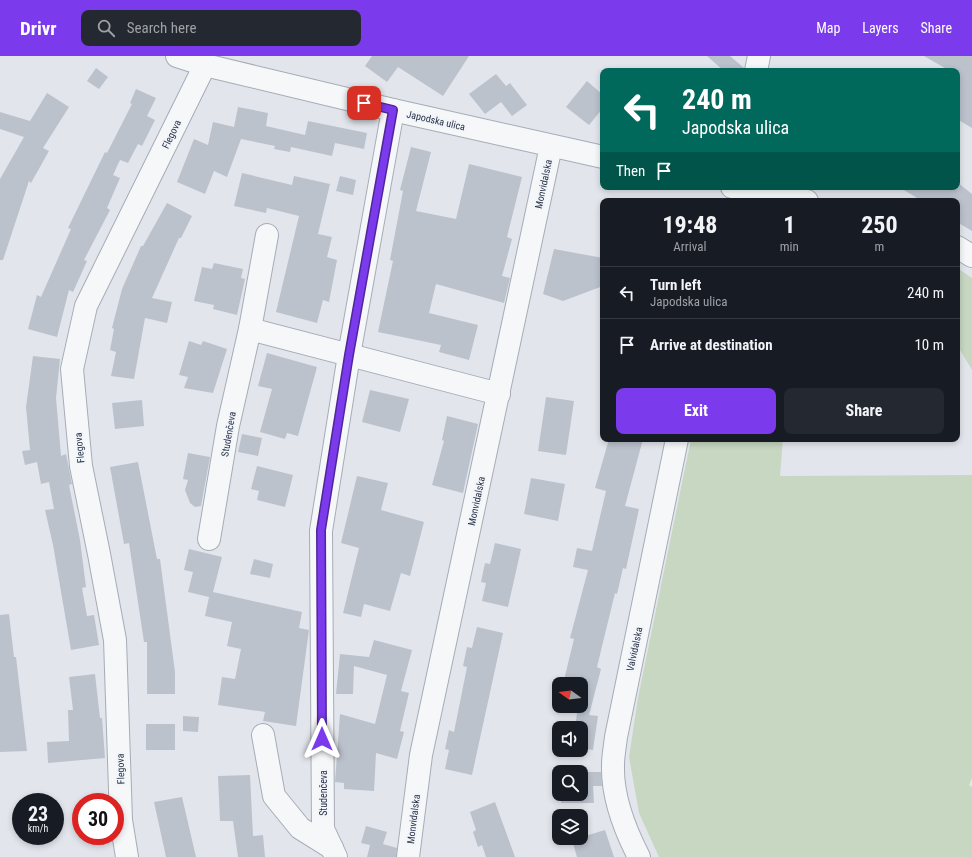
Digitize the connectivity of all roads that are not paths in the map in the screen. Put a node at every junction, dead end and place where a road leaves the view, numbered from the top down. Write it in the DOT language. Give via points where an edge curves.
graph roads {
  1 [pos="177,56"];
  2 [pos="759,56"];
  3 [pos="204,65"];
  4 [pos="757,68"];
  5 [pos="393,110"];
  6 [pos="551,146"];
  7 [pos="600,156"];
  8 [pos="748,190"];
  9 [pos="791,198"];
  10 [pos="267,235"];
  11 [pos="960,249"];
  12 [pos="972,256"];
  13 [pos="250,329"];
  14 [pos="349,355"];
  15 [pos="499,394"];
  16 [pos="676,442"];
  17 [pos="209,539"];
  18 [pos="263,735"];
  19 [pos="334,852"];
  20 [pos="127,857"];
  21 [pos="408,857"];
  22 [pos="639,857"];
  1 -- 3 [label="street, Japodska ulica"];
  2 -- 4 [label="street"];
  3 -- 5 [label="street, Japodska ulica"];
  3 -- 20 [label="street, Flegova" via="86,306 72,369 81,466 115,640 121,820"];
  5 -- 6 [label="street, Japodska ulica"];
  5 -- 14 [label="street, Studenčeva"];
  6 -- 7 [label="street, Japodska ulica"];
  6 -- 15 [label="street, Monvidalska"];
  8 -- 9 [label="street"];
  10 -- 13 [label="street, Studenčeva"];
  11 -- 12 [label="street"];
  13 -- 14 [label="street"];
  13 -- 17 [label="street, Studenčeva" via="228,426"];
  14 -- 15 [label="street"];
  14 -- 19 [label="street, Studenčeva" via="321,530 323,829"];
  15 -- 21 [label="street, Monvidalska" via="421,755"];
  16 -- 22 [label="street, Valvidalska" via="616,737 613,766 618,804"];
  18 -- 19 [label="street, Studenčeva" via="274,796 300,828"];
}
